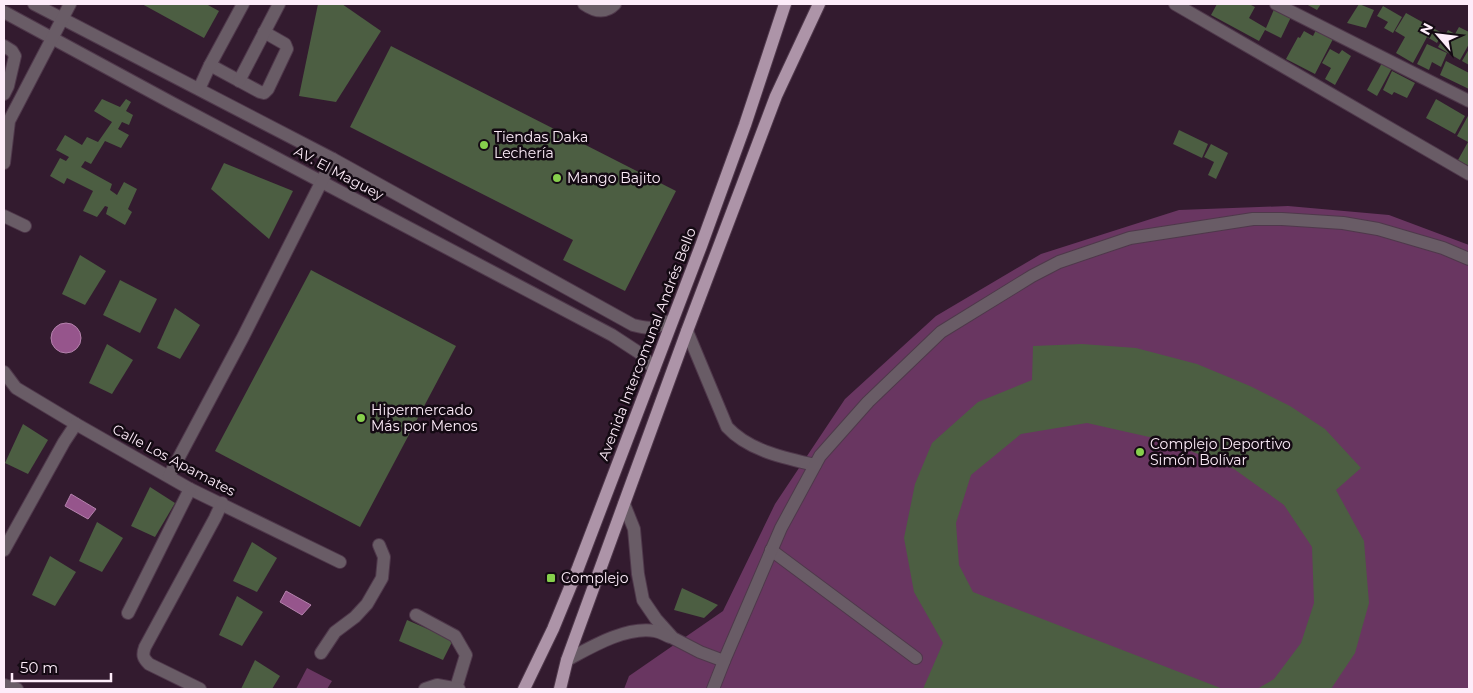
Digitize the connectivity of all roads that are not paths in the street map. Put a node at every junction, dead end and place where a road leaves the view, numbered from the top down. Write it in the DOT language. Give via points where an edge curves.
graph roads {
  1 [pos="34,4"];
  2 [pos="70,4"];
  3 [pos="243,4"];
  4 [pos="279,4"];
  5 [pos="584,4"];
  6 [pos="615,4"];
  7 [pos="786,4"];
  8 [pos="819,4"];
  9 [pos="1175,4"];
  10 [pos="1276,4"];
  11 [pos="4,12"];
  12 [pos="62,18"];
  13 [pos="264,32"];
  14 [pos="52,38"];
  15 [pos="4,46"];
  16 [pos="210,65"];
  17 [pos="239,81"];
  18 [pos="199,89"];
  19 [pos="4,94"];
  20 [pos="1469,101"];
  21 [pos="333,159"];
  22 [pos="4,163"];
  23 [pos="1469,174"];
  24 [pos="322,181"];
  25 [pos="4,216"];
  26 [pos="26,226"];
  27 [pos="466,232"];
  28 [pos="455,252"];
  29 [pos="1469,259"];
  30 [pos="672,320"];
  31 [pos="687,331"];
  32 [pos="654,368"];
  33 [pos="4,372"];
  34 [pos="76,424"];
  35 [pos="815,465"];
  36 [pos="169,476"];
  37 [pos="190,488"];
  38 [pos="222,503"];
  39 [pos="624,504"];
  40 [pos="379,545"];
  41 [pos="4,550"];
  42 [pos="771,550"];
  43 [pos="340,562"];
  44 [pos="128,613"];
  45 [pos="416,615"];
  46 [pos="673,638"];
  47 [pos="321,653"];
  48 [pos="916,658"];
  49 [pos="567,660"];
  50 [pos="724,661"];
  51 [pos="4,685"];
  52 [pos="18,689"];
  53 [pos="200,689"];
  54 [pos="425,689"];
  55 [pos="457,689"];
  56 [pos="524,689"];
  57 [pos="560,689"];
  58 [pos="713,689"];
  1 -- 12 [label="street, AV. El Maguey"];
  2 -- 12 [label="street"];
  3 -- 16 [label="street"];
  4 -- 13 [label="street"];
  5 -- 6 [label="street" via="599,11"];
  7 -- 30 [label="main road, Avenida Intercomunal Andrés Bello"];
  8 -- 31 [label="main road" via="776,96"];
  9 -- 23 [label="street"];
  10 -- 20 [label="street"];
  11 -- 14 [label="street, AV. El Maguey"];
  12 -- 14 [label="street"];
  12 -- 18 [label="street, AV. El Maguey"];
  13 -- 17 [label="street"];
  13 -- 17 [label="street" via="285,44 287,49 268,89 260,92"];
  14 -- 22 [label="street" via="9,121"];
  14 -- 24 [label="street, AV. El Maguey"];
  15 -- 19 [label="street" via="15,56"];
  16 -- 17 [label="street"];
  16 -- 18 [label="street"];
  18 -- 21 [label="street, AV. El Maguey"];
  21 -- 24 [label="street"];
  21 -- 27 [label="street, AV. El Maguey"];
  24 -- 28 [label="street, AV. El Maguey"];
  24 -- 36 [label="street" via="253,302"];
  25 -- 26 [label="street"];
  27 -- 28 [label="street"];
  27 -- 30 [label="street, AV. El Maguey" via="633,325 656,328"];
  28 -- 32 [label="street, AV. El Maguey" via="612,335 641,354"];
  29 -- 35 [label="street" via="1378,229 1282,219 1252,219 1122,240 1059,262 941,332 868,402"];
  30 -- 32 [label="main road, Avenida Intercomunal Andrés Bello"];
  31 -- 35 [label="street" via="727,428 748,444 784,458"];
  31 -- 39 [label="main road"];
  32 -- 56 [label="main road, Avenida Intercomunal Andrés Bello" via="578,568"];
  33 -- 34 [label="street, Calle Los Apamates" via="16,388"];
  34 -- 36 [label="street, Calle Los Apamates"];
  34 -- 41 [label="street"];
  35 -- 42 [label="street"];
  36 -- 37 [label="street, Calle Los Apamates"];
  37 -- 38 [label="street, Calle Los Apamates"];
  37 -- 44 [label="street"];
  38 -- 43 [label="street, Calle Los Apamates"];
  38 -- 53 [label="street" via="142,654 149,664"];
  39 -- 46 [label="street" via="634,530 643,600"];
  39 -- 49 [label="main road"];
  40 -- 47 [label="street" via="384,557 382,578 367,604 335,632"];
  42 -- 48 [label="street"];
  42 -- 50 [label="street"];
  45 -- 55 [label="street" via="455,636 462,646 466,655"];
  46 -- 49 [label="street" via="655,632 635,631 602,642"];
  46 -- 50 [label="street"];
  49 -- 57 [label="main road"];
  50 -- 58 [label="street"];
  51 -- 52 [label="street"];
  54 -- 55 [label="street" via="437,685"];
}
